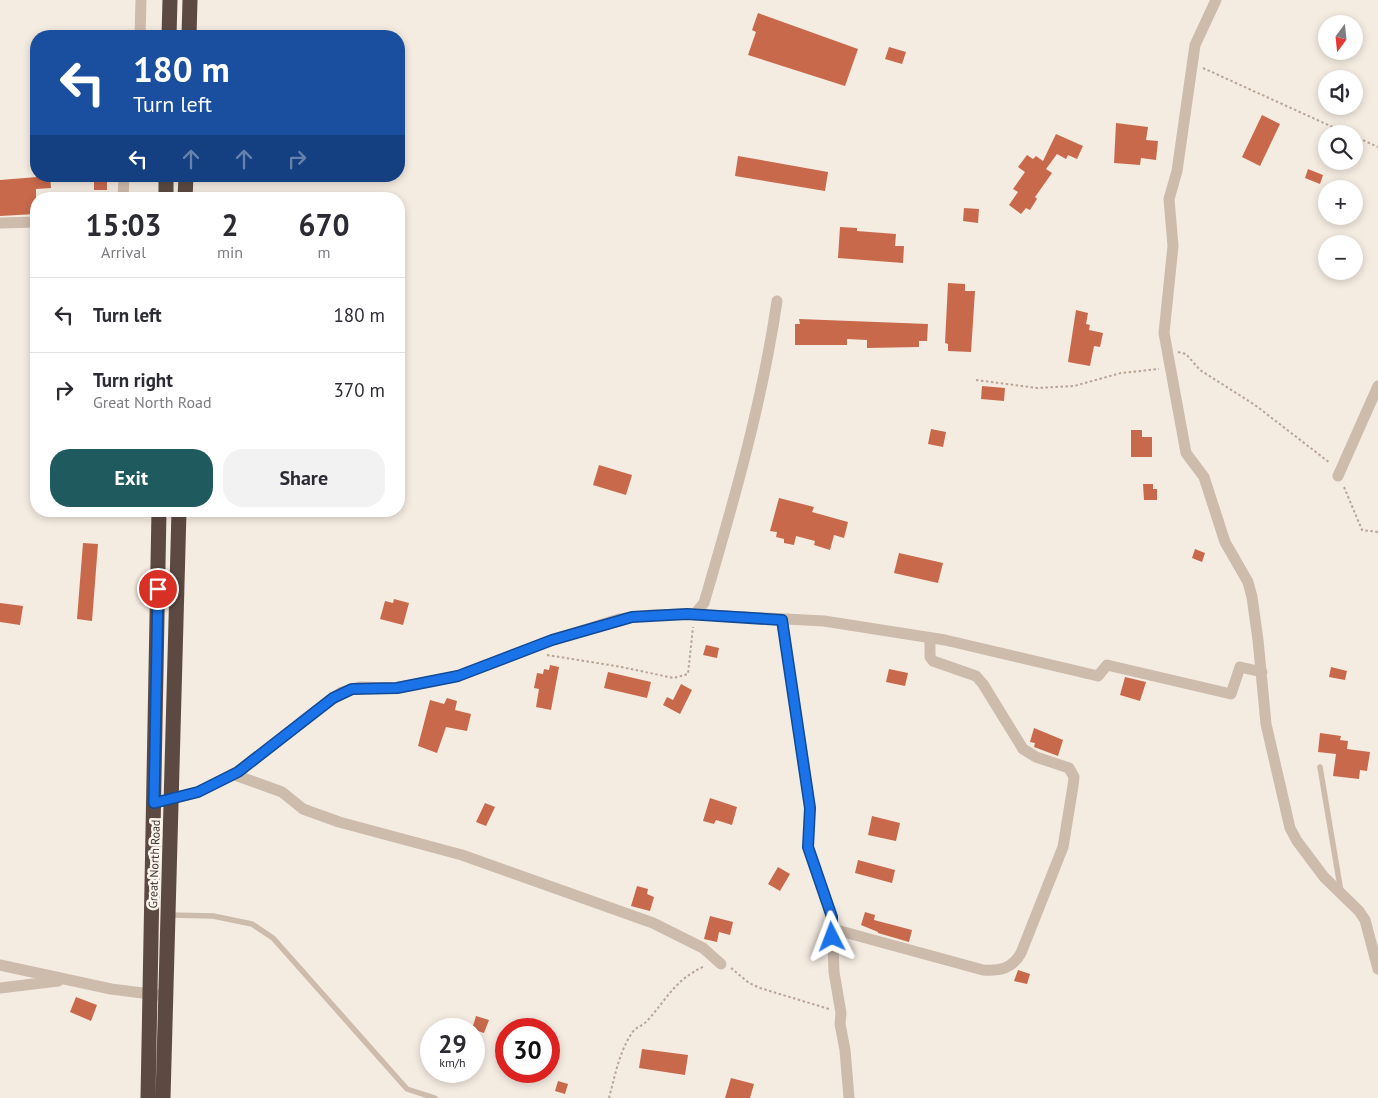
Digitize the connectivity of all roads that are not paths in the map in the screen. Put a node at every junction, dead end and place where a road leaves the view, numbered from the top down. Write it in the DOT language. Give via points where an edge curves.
graph roads {
  1 [pos="141,0"];
  2 [pos="170,0"];
  3 [pos="190,0"];
  4 [pos="1216,0"];
  5 [pos="140,30"];
  6 [pos="169,30"];
  7 [pos="189,30"];
  8 [pos="30,222"];
  9 [pos="0,223"];
  10 [pos="776,301"];
  11 [pos="1378,386"];
  12 [pos="1338,476"];
  13 [pos="160,517"];
  14 [pos="179,517"];
  15 [pos="694,615"];
  16 [pos="782,620"];
  17 [pos="930,638"];
  18 [pos="1262,672"];
  19 [pos="1320,767"];
  20 [pos="232,774"];
  21 [pos="172,800"];
  22 [pos="154,803"];
  23 [pos="1341,894"];
  24 [pos="167,915"];
  25 [pos="833,929"];
  26 [pos="721,964"];
  27 [pos="0,965"];
  28 [pos="1378,969"];
  29 [pos="62,980"];
  30 [pos="0,988"];
  31 [pos="150,994"];
  32 [pos="165,996"];
  33 [pos="148,1098"];
  34 [pos="163,1098"];
  35 [pos="435,1098"];
  36 [pos="849,1098"];
  1 -- 5 [label="street"];
  2 -- 6 [label="highway"];
  3 -- 7 [label="highway"];
  4 -- 18 [label="street" via="1195,45 1177,171 1169,199 1173,246 1164,333 1186,453 1204,477 1226,542 1248,582"];
  8 -- 9 [label="street"];
  10 -- 15 [label="street" via="770,349 748,443 704,603"];
  11 -- 12 [label="street"];
  13 -- 22 [label="highway, Great North Road"];
  14 -- 21 [label="highway, Great North Road"];
  15 -- 16 [label="street"];
  15 -- 20 [label="street" via="619,619 450,678 397,688 360,687 342,692"];
  16 -- 17 [label="street" via="817,620"];
  16 -- 25 [label="street" via="810,808 808,847 832,917"];
  17 -- 18 [label="street" via="1098,676 1107,665 1231,694 1240,667"];
  17 -- 25 [label="street" via="933,661 970,673 983,684 1023,749 1069,768 1074,776 1062,847 1021,953 1008,968 996,971 975,969"];
  18 -- 23 [label="street" via="1266,724 1290,828 1310,860"];
  19 -- 23 [label="lane"];
  20 -- 21 [label="street" via="198,792"];
  20 -- 26 [label="street" via="282,792 303,809 339,822 462,854 653,923 703,948"];
  21 -- 22 [label="street"];
  21 -- 24 [label="highway, Great North Road"];
  22 -- 31 [label="highway, Great North Road"];
  23 -- 28 [label="street" via="1360,910 1365,920"];
  24 -- 32 [label="highway, Great North Road"];
  24 -- 35 [label="lane" via="213,916 252,924 273,938 407,1089"];
  25 -- 36 [label="street" via="834,972"];
  27 -- 29 [label="street"];
  29 -- 30 [label="street"];
  29 -- 31 [label="street"];
  31 -- 32 [label="street"];
  31 -- 33 [label="highway, Great North Road"];
  32 -- 34 [label="highway, Great North Road"];
}
